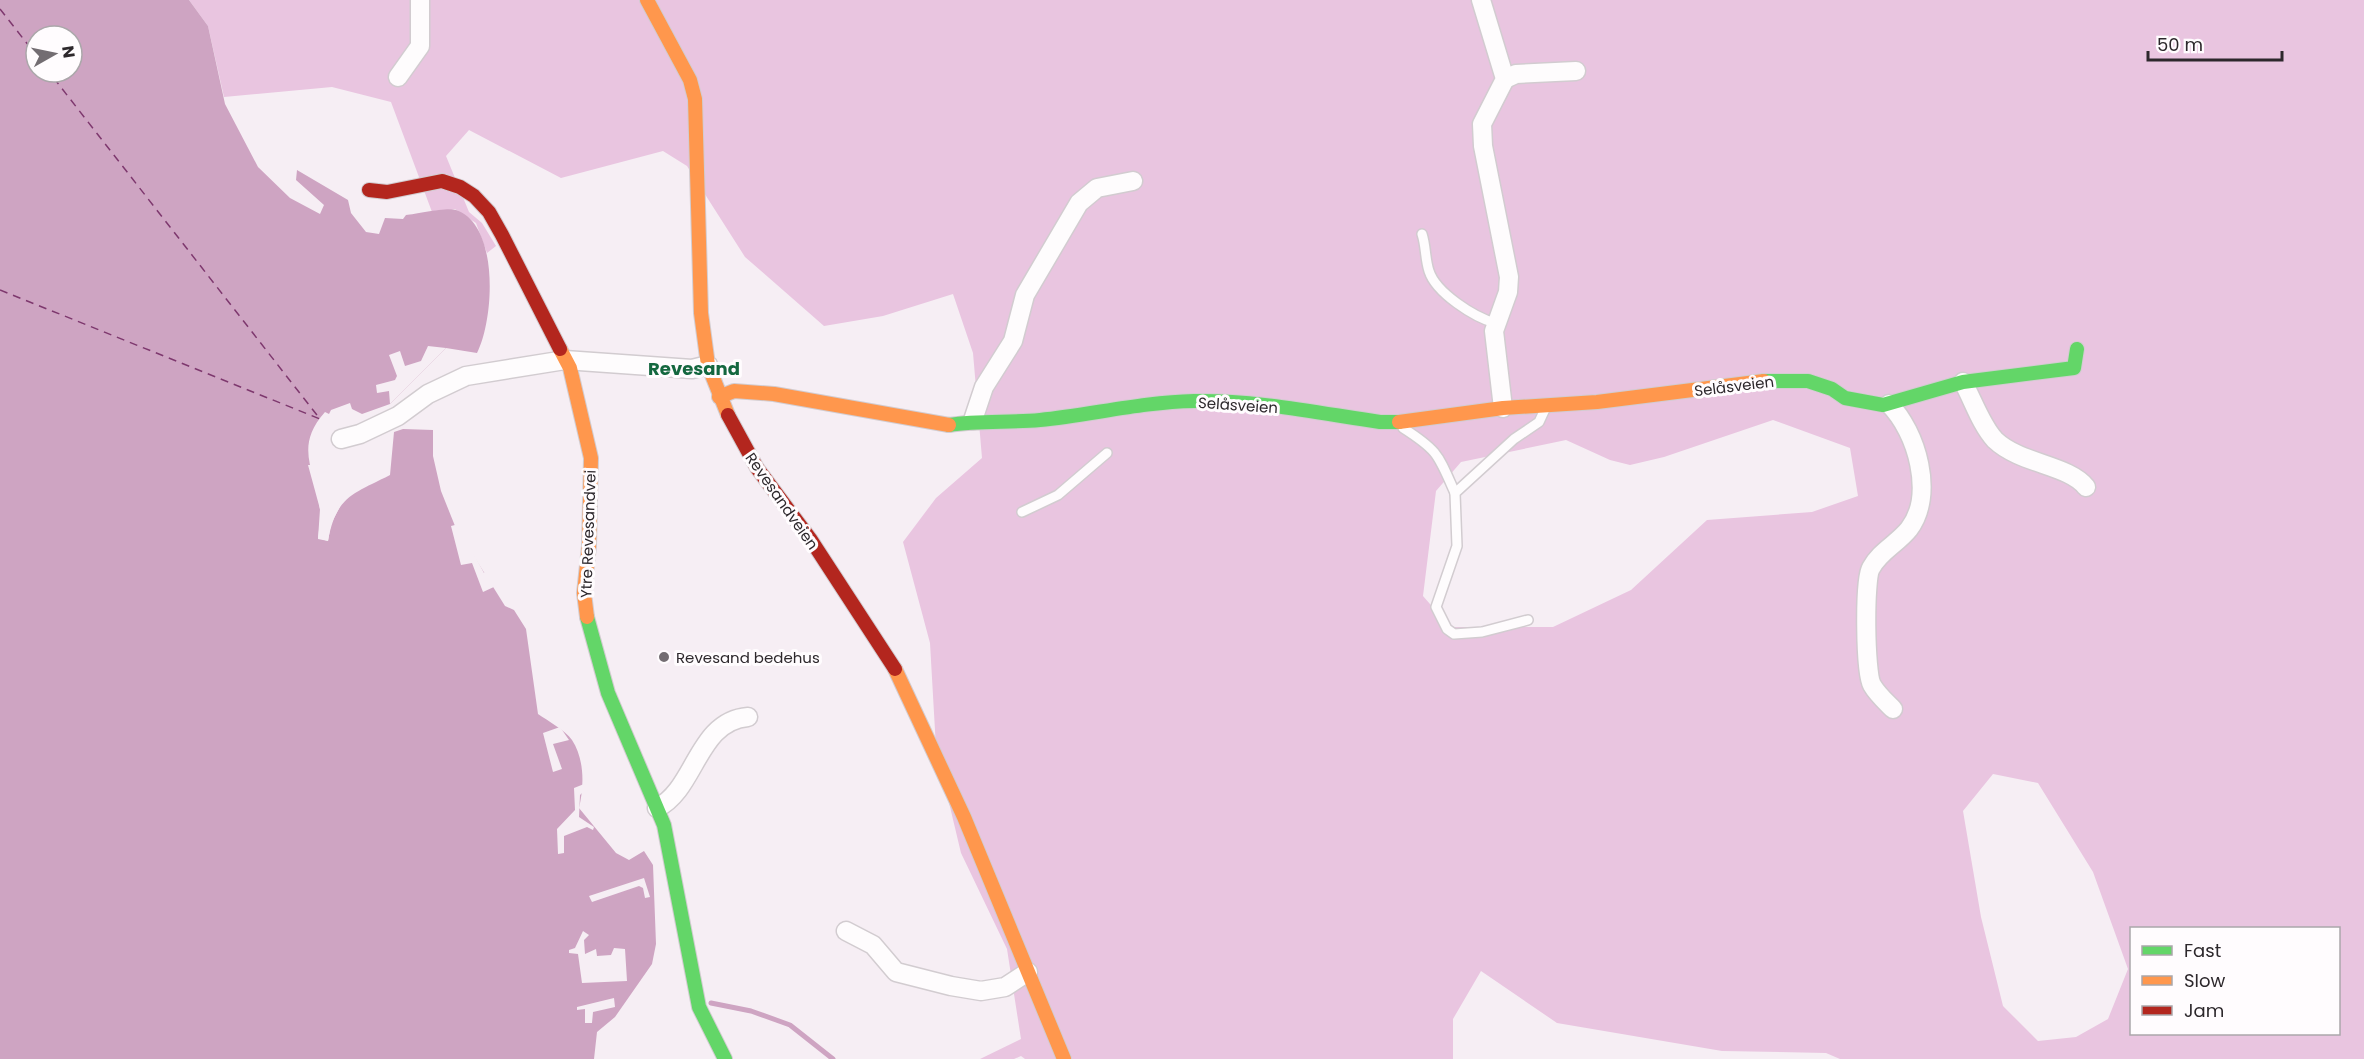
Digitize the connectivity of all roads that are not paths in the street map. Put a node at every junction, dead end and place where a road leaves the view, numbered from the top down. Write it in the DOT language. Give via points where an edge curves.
graph roads {
  1 [pos="420,0"];
  2 [pos="647,0"];
  3 [pos="1481,0"];
  4 [pos="1576,71"];
  5 [pos="398,77"];
  6 [pos="1505,79"];
  7 [pos="1133,181"];
  8 [pos="369,190"];
  9 [pos="1422,234"];
  10 [pos="1495,322"];
  11 [pos="2078,349"];
  12 [pos="565,360"];
  13 [pos="708,365"];
  14 [pos="1963,382"];
  15 [pos="719,397"];
  16 [pos="1888,404"];
  17 [pos="1547,405"];
  18 [pos="1503,408"];
  19 [pos="973,420"];
  20 [pos="1394,422"];
  21 [pos="341,439"];
  22 [pos="1107,453"];
  23 [pos="2086,487"];
  24 [pos="1455,493"];
  25 [pos="1022,512"];
  26 [pos="1528,620"];
  27 [pos="1893,709"];
  28 [pos="747,717"];
  29 [pos="657,808"];
  30 [pos="846,931"];
  31 [pos="1028,972"];
  32 [pos="725,1059"];
  33 [pos="1064,1059"];
  1 -- 5 [label="street" via="420,46"];
  2 -- 13 [label="street, Revesandveien" via="690,80 695,99 698,272"];
  3 -- 6 [label="street"];
  4 -- 6 [label="street" via="1516,74"];
  6 -- 10 [label="street" via="1482,124 1487,175 1509,277 1508,292"];
  7 -- 19 [label="street" via="1097,188 1078,203 1025,295 1013,341 984,387"];
  8 -- 12 [label="street, Ytre Revesandvei" via="387,192 442,181 474,196 502,235"];
  9 -- 10 [label="lane" via="1434,282 1460,305"];
  10 -- 18 [label="street" via="1494,349"];
  11 -- 14 [label="street, Selåsveien" via="2074,368"];
  12 -- 13 [label="street" via="692,369"];
  12 -- 21 [label="street" via="457,379 398,416"];
  12 -- 29 [label="street, Ytre Revesandvei" via="576,389 591,458 584,593 588,625 608,693"];
  13 -- 15 [label="street, Revesandveien"];
  14 -- 16 [label="street, Selåsveien"];
  14 -- 23 [label="street" via="1996,440 2029,461 2072,475"];
  15 -- 19 [label="street, Selåsveien" via="734,391 774,394 949,425"];
  15 -- 31 [label="street, Revesandveien" via="741,444 891,660 931,741"];
  16 -- 17 [label="street, Selåsveien" via="1854,400 1794,380"];
  16 -- 27 [label="street" via="1910,432 1922,494 1916,518 1883,551 1867,577 1871,684"];
  17 -- 18 [label="street, Selåsveien"];
  17 -- 24 [label="lane" via="1539,422 1514,439"];
  18 -- 20 [label="street, Selåsveien"];
  19 -- 20 [label="street, Selåsveien" via="1040,420 1193,401 1253,403"];
  20 -- 24 [label="lane" via="1436,452"];
  22 -- 25 [label="lane" via="1058,495"];
  24 -- 26 [label="lane" via="1457,546 1436,607 1447,629 1454,634 1482,632"];
  28 -- 29 [label="street" via="727,722 710,738 680,785"];
  29 -- 32 [label="street, Ytre Revesandvei" via="674,869 699,1007"];
  30 -- 31 [label="street" via="873,945 896,972 951,986 981,991 1005,987"];
  31 -- 33 [label="street, Revesandveien"];
}
